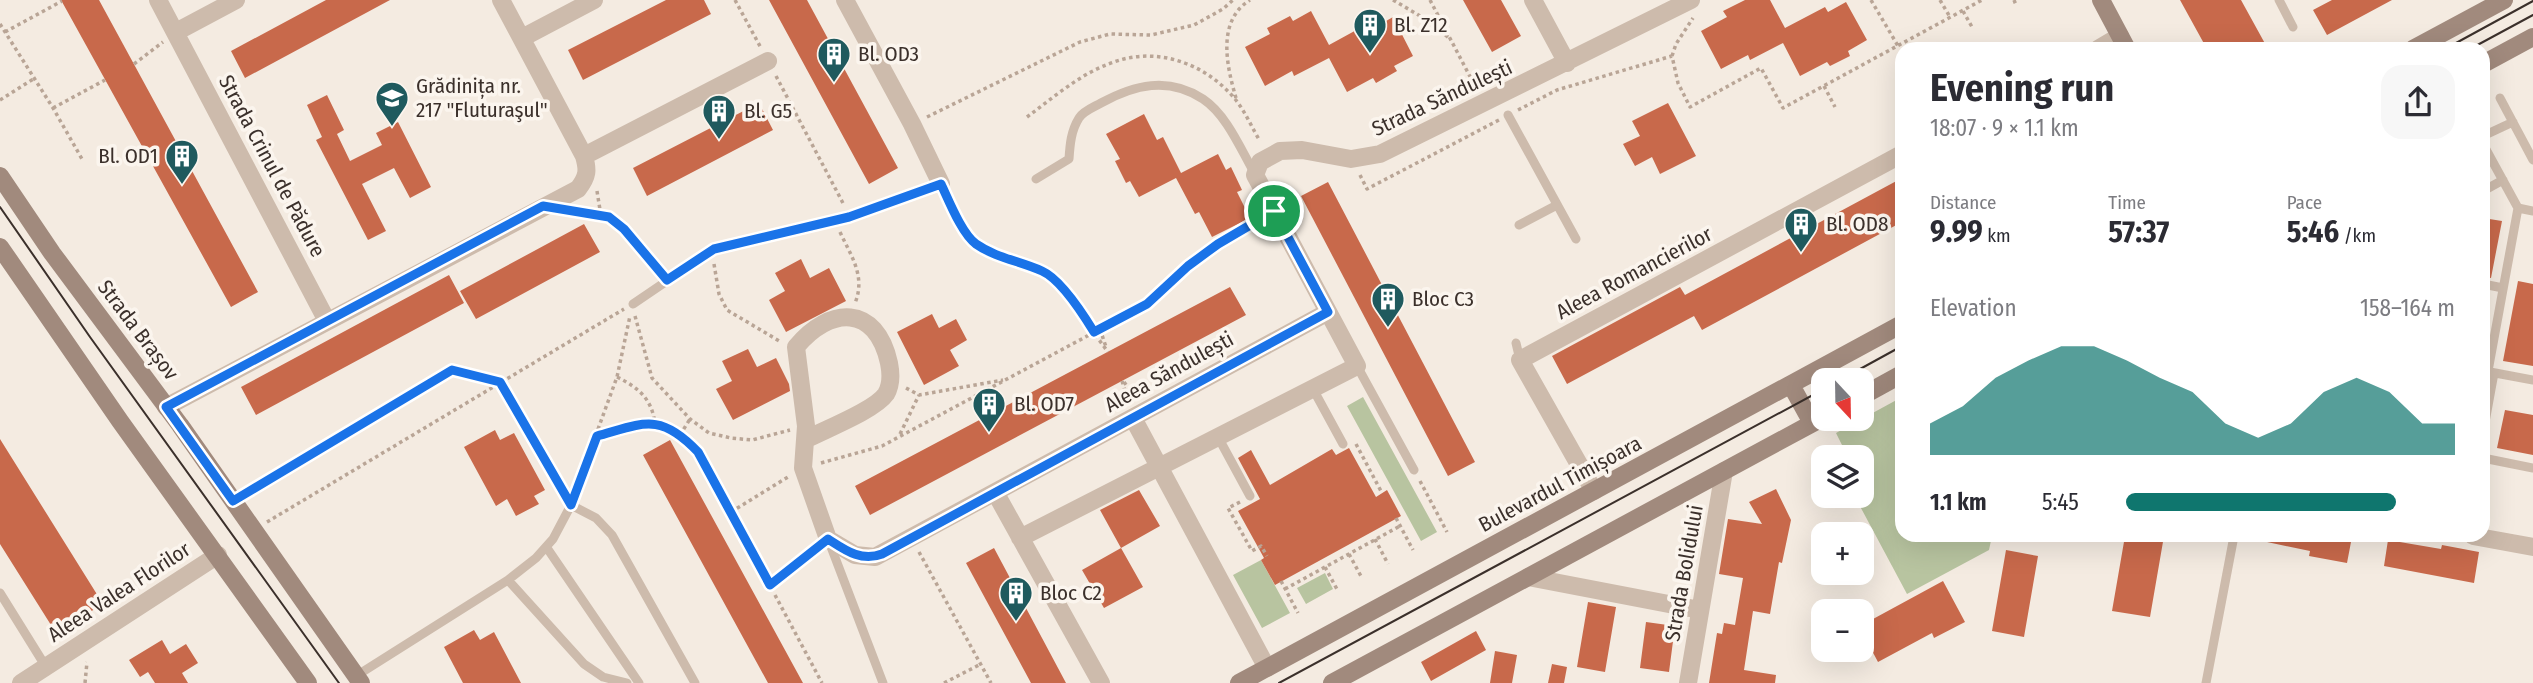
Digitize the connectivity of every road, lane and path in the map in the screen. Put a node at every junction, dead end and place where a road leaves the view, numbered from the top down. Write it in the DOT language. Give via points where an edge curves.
graph roads {
  1 [pos="158,0"];
  2 [pos="501,0"];
  3 [pos="594,0"];
  4 [pos="735,0"];
  5 [pos="845,0"];
  6 [pos="1233,0"];
  7 [pos="1251,0"];
  8 [pos="1393,0"];
  9 [pos="1430,0"];
  10 [pos="1533,0"];
  11 [pos="1871,0"];
  12 [pos="1940,0"];
  13 [pos="1982,0"];
  14 [pos="2101,0"];
  15 [pos="2279,0"];
  16 [pos="2504,0"];
  17 [pos="62,1"];
  18 [pos="233,1"];
  19 [pos="1244,2"];
  20 [pos="1695,5"];
  21 [pos="1962,11"];
  22 [pos="1950,18"];
  23 [pos="0,24"];
  24 [pos="1972,27"];
  25 [pos="2293,27"];
  26 [pos="5,32"];
  27 [pos="176,32"];
  28 [pos="2533,37"];
  29 [pos="522,38"];
  30 [pos="1451,41"];
  31 [pos="1896,42"];
  32 [pos="1905,42"];
  33 [pos="2123,42"];
  34 [pos="2426,42"];
  35 [pos="1895,48"];
  36 [pos="1672,56"];
  37 [pos="2490,60"];
  38 [pos="768,61"];
  39 [pos="1567,63"];
  40 [pos="134,64"];
  41 [pos="35,78"];
  42 [pos="105,80"];
  43 [pos="1824,86"];
  44 [pos="2500,98"];
  45 [pos="0,100"];
  46 [pos="1237,100"];
  47 [pos="1485,104"];
  48 [pos="1690,107"];
  49 [pos="1835,107"];
  50 [pos="53,108"];
  51 [pos="1508,115"];
  52 [pos="2513,122"];
  53 [pos="912,124"];
  54 [pos="2490,133"];
  55 [pos="584,156"];
  56 [pos="2490,157"];
  57 [pos="1895,158"];
  58 [pos="82,159"];
  59 [pos="2533,160"];
  60 [pos="1255,175"];
  61 [pos="0,176"];
  62 [pos="1036,179"];
  63 [pos="2503,180"];
  64 [pos="941,184"];
  65 [pos="2490,187"];
  66 [pos="1557,205"];
  67 [pos="543,206"];
  68 [pos="2518,208"];
  69 [pos="1274,211"];
  70 [pos="2533,211"];
  71 [pos="849,217"];
  72 [pos="958,218"];
  73 [pos="834,221"];
  74 [pos="1519,225"];
  75 [pos="1576,239"];
  76 [pos="0,247"];
  77 [pos="714,249"];
  78 [pos="667,280"];
  79 [pos="2490,285"];
  80 [pos="2503,288"];
  81 [pos="633,303"];
  82 [pos="1328,312"];
  83 [pos="853,318"];
  84 [pos="327,321"];
  85 [pos="1895,328"];
  86 [pos="1100,329"];
  87 [pos="1094,332"];
  88 [pos="796,359"];
  89 [pos="2490,360"];
  90 [pos="1357,366"];
  91 [pos="2490,371"];
  92 [pos="617,377"];
  93 [pos="1895,378"];
  94 [pos="1007,379"];
  95 [pos="2533,380"];
  96 [pos="891,381"];
  97 [pos="500,382"];
  98 [pos="1791,385"];
  99 [pos="1313,389"];
  100 [pos="1874,389"];
  101 [pos="919,396"];
  102 [pos="166,407"];
  103 [pos="1811,411"];
  104 [pos="1133,418"];
  105 [pos="690,419"];
  106 [pos="655,424"];
  107 [pos="1811,424"];
  108 [pos="806,432"];
  109 [pos="680,435"];
  110 [pos="597,436"];
  111 [pos="899,436"];
  112 [pos="1218,437"];
  113 [pos="1343,444"];
  114 [pos="2490,459"];
  115 [pos="1159,467"];
  116 [pos="803,468"];
  117 [pos="2533,468"];
  118 [pos="1414,470"];
  119 [pos="1724,471"];
  120 [pos="1594,491"];
  121 [pos="995,492"];
  122 [pos="1250,496"];
  123 [pos="233,501"];
  124 [pos="1241,501"];
  125 [pos="571,505"];
  126 [pos="730,512"];
  127 [pos="1396,519"];
  128 [pos="1400,526"];
  129 [pos="253,530"];
  130 [pos="1447,532"];
  131 [pos="911,537"];
  132 [pos="1020,538"];
  133 [pos="828,539"];
  134 [pos="2490,539"];
  135 [pos="1375,540"];
  136 [pos="2233,542"];
  137 [pos="2533,547"];
  138 [pos="547,548"];
  139 [pos="1413,550"];
  140 [pos="1349,554"];
  141 [pos="218,555"];
  142 [pos="1267,556"];
  143 [pos="1388,564"];
  144 [pos="1325,567"];
  145 [pos="1528,577"];
  146 [pos="1362,578"];
  147 [pos="508,580"];
  148 [pos="1281,581"];
  149 [pos="770,585"];
  150 [pos="1285,589"];
  151 [pos="1338,591"];
  152 [pos="0,593"];
  153 [pos="1700,610"];
  154 [pos="1298,613"];
  155 [pos="981,664"];
  156 [pos="46,667"];
  157 [pos="1267,668"];
  158 [pos="359,680"];
  159 [pos="20,683"];
  160 [pos="308,683"];
  161 [pos="627,683"];
  162 [pos="639,683"];
  163 [pos="695,683"];
  164 [pos="822,683"];
  165 [pos="883,683"];
  166 [pos="944,683"];
  167 [pos="991,683"];
  168 [pos="1101,683"];
  169 [pos="1239,683"];
  170 [pos="1332,683"];
  171 [pos="1688,683"];
  172 [pos="2206,683"];
  1 -- 27 [label="street, Strada Crinul de Pădure"];
  2 -- 29 [label="street"];
  3 -- 29 [label="street"];
  4 -- 38 [label="path"];
  5 -- 53 [label="street"];
  6 -- 53 [label="path" via="1194,25 1151,35 1110,34 1080,42"];
  7 -- 19 [label="path"];
  8 -- 30 [label="path"];
  9 -- 30 [label="path"];
  10 -- 39 [label="street"];
  11 -- 31 [label="path"];
  12 -- 22 [label="path"];
  13 -- 21 [label="path"];
  14 -- 33 [label="main road"];
  15 -- 25 [label="lane"];
  16 -- 34 [label="main road"];
  17 -- 26 [label="path"];
  18 -- 27 [label="street"];
  19 -- 46 [label="path" via="1232,21 1226,44"];
  20 -- 36 [label="path"];
  20 -- 39 [label="street, Strada Săndulești"];
  21 -- 22 [label="path"];
  21 -- 24 [label="path"];
  22 -- 32 [label="path"];
  23 -- 26 [label="path"];
  26 -- 41 [label="path"];
  27 -- 40 [label="path"];
  27 -- 84 [label="street, Strada Crinul de Pădure"];
  28 -- 37 [label="main road"];
  29 -- 55 [label="street"];
  30 -- 47 [label="path"];
  35 -- 43 [label="path"];
  38 -- 55 [label="street"];
  38 -- 71 [label="path"];
  39 -- 47 [label="street, Strada Săndulești"];
  41 -- 45 [label="path"];
  41 -- 50 [label="path"];
  42 -- 50 [label="path"];
  43 -- 48 [label="path" via="1783,108 1761,68"];
  43 -- 49 [label="path"];
  44 -- 52 [label="lane"];
  47 -- 60 [label="street, Strada Săndulești" via="1380,154 1351,159 1280,151 1260,162"];
  50 -- 58 [label="path"];
  51 -- 66 [label="lane"];
  52 -- 54 [label="lane"];
  52 -- 59 [label="lane"];
  53 -- 64 [label="street"];
  55 -- 67 [label="street" via="588,170 578,189"];
  56 -- 63 [label="lane"];
  57 -- 120 [label="street, Aleea Romancierilor" via="1518,352"];
  60 -- 62 [label="lane" via="1224,121 1204,99 1177,88 1150,85 1126,89 1080,115 1071,135 1069,159"];
  60 -- 69 [label="street"];
  61 -- 102 [label="main road, Strada Brașov"];
  63 -- 65 [label="lane"];
  63 -- 68 [label="lane"];
  64 -- 71 [label="lane"];
  64 -- 72 [label="lane"];
  66 -- 74 [label="lane"];
  66 -- 75 [label="lane"];
  67 -- 78 [label="path" via="609,217"];
  67 -- 84 [label="street"];
  68 -- 70 [label="lane"];
  68 -- 80 [label="lane"];
  69 -- 82 [label="street"];
  69 -- 86 [label="path" via="1198,259 1147,304"];
  71 -- 73 [label="lane"];
  72 -- 87 [label="path" via="974,243 1044,271"];
  73 -- 77 [label="lane"];
  73 -- 83 [label="path" via="858,266 860,291"];
  76 -- 141 [label="main road"];
  77 -- 78 [label="lane"];
  77 -- 88 [label="path" via="719,294 727,310 785,344"];
  78 -- 81 [label="lane"];
  79 -- 80 [label="lane"];
  80 -- 89 [label="lane"];
  81 -- 92 [label="path"];
  81 -- 97 [label="path"];
  81 -- 105 [label="path" via="652,378"];
  82 -- 90 [label="street"];
  82 -- 104 [label="street, Aleea Săndulești"];
  83 -- 88 [label="street" via="840,318 808,332 796,347"];
  83 -- 96 [label="street" via="866,321 885,346"];
  84 -- 102 [label="street"];
  85 -- 98 [label="main road, Bulevardul Timișoara"];
  86 -- 87 [label="path"];
  86 -- 87 [label="path" via="1108,352"];
  87 -- 94 [label="path"];
  88 -- 108 [label="street"];
  90 -- 99 [label="street"];
  90 -- 118 [label="lane"];
  91 -- 95 [label="lane"];
  92 -- 106 [label="path" via="636,386 647,398"];
  92 -- 110 [label="path"];
  93 -- 100 [label="main road"];
  94 -- 101 [label="path"];
  94 -- 111 [label="path"];
  96 -- 101 [label="path"];
  96 -- 108 [label="street" via="875,404"];
  97 -- 123 [label="path" via="452,370"];
  97 -- 125 [label="path"];
  97 -- 129 [label="path"];
  98 -- 103 [label="main road"];
  98 -- 120 [label="main road, Bulevardul Timișoara"];
  99 -- 112 [label="street"];
  99 -- 113 [label="lane"];
  101 -- 111 [label="path"];
  102 -- 123 [label="main road, Strada Brașov"];
  104 -- 115 [label="street"];
  104 -- 121 [label="street, Aleea Săndulești"];
  105 -- 108 [label="path" via="709,433 752,440"];
  105 -- 109 [label="path"];
  106 -- 109 [label="path"];
  106 -- 110 [label="path" via="637,423"];
  107 -- 119 [label="main road"];
  108 -- 116 [label="street"];
  109 -- 126 [label="path" via="698,452"];
  110 -- 125 [label="path"];
  111 -- 116 [label="path" via="882,446"];
  112 -- 115 [label="street"];
  112 -- 122 [label="lane"];
  114 -- 117 [label="lane"];
  115 -- 132 [label="street"];
  115 -- 157 [label="street"];
  116 -- 126 [label="path"];
  116 -- 133 [label="street"];
  118 -- 130 [label="path"];
  119 -- 145 [label="main road"];
  119 -- 153 [label="street, Strada Bolidului"];
  120 -- 157 [label="main road, Bulevardul Timișoara"];
  121 -- 131 [label="street, Aleea Săndulești"];
  121 -- 132 [label="street"];
  123 -- 129 [label="main road, Strada Brașov"];
  124 -- 142 [label="path" via="1228,508 1252,551 1261,546"];
  125 -- 138 [label="lane"];
  125 -- 163 [label="lane" via="596,518 612,535"];
  126 -- 149 [label="path"];
  127 -- 128 [label="path"];
  128 -- 135 [label="path"];
  128 -- 139 [label="path"];
  129 -- 158 [label="main road, Strada Brașov"];
  131 -- 133 [label="street, Aleea Săndulești" via="882,554 865,557"];
  131 -- 155 [label="path"];
  132 -- 168 [label="street"];
  133 -- 149 [label="lane"];
  133 -- 165 [label="lane"];
  134 -- 137 [label="street"];
  135 -- 140 [label="path"];
  135 -- 143 [label="path"];
  136 -- 172 [label="lane"];
  138 -- 147 [label="lane"];
  138 -- 162 [label="lane"];
  140 -- 144 [label="path"];
  140 -- 146 [label="path"];
  141 -- 156 [label="street, Aleea Valea Florilor"];
  141 -- 160 [label="main road"];
  144 -- 150 [label="path"];
  144 -- 151 [label="path"];
  145 -- 153 [label="street"];
  145 -- 170 [label="main road"];
  147 -- 158 [label="lane"];
  147 -- 161 [label="lane" via="584,664 603,677"];
  148 -- 150 [label="path"];
  149 -- 164 [label="path"];
  150 -- 154 [label="path"];
  152 -- 156 [label="lane, Aleea Valea Florilor"];
  153 -- 171 [label="street, Strada Bolidului"];
  155 -- 166 [label="path"];
  155 -- 167 [label="path"];
  156 -- 159 [label="street, Aleea Valea Florilor"];
  157 -- 169 [label="main road, Bulevardul Timișoara"];
}
